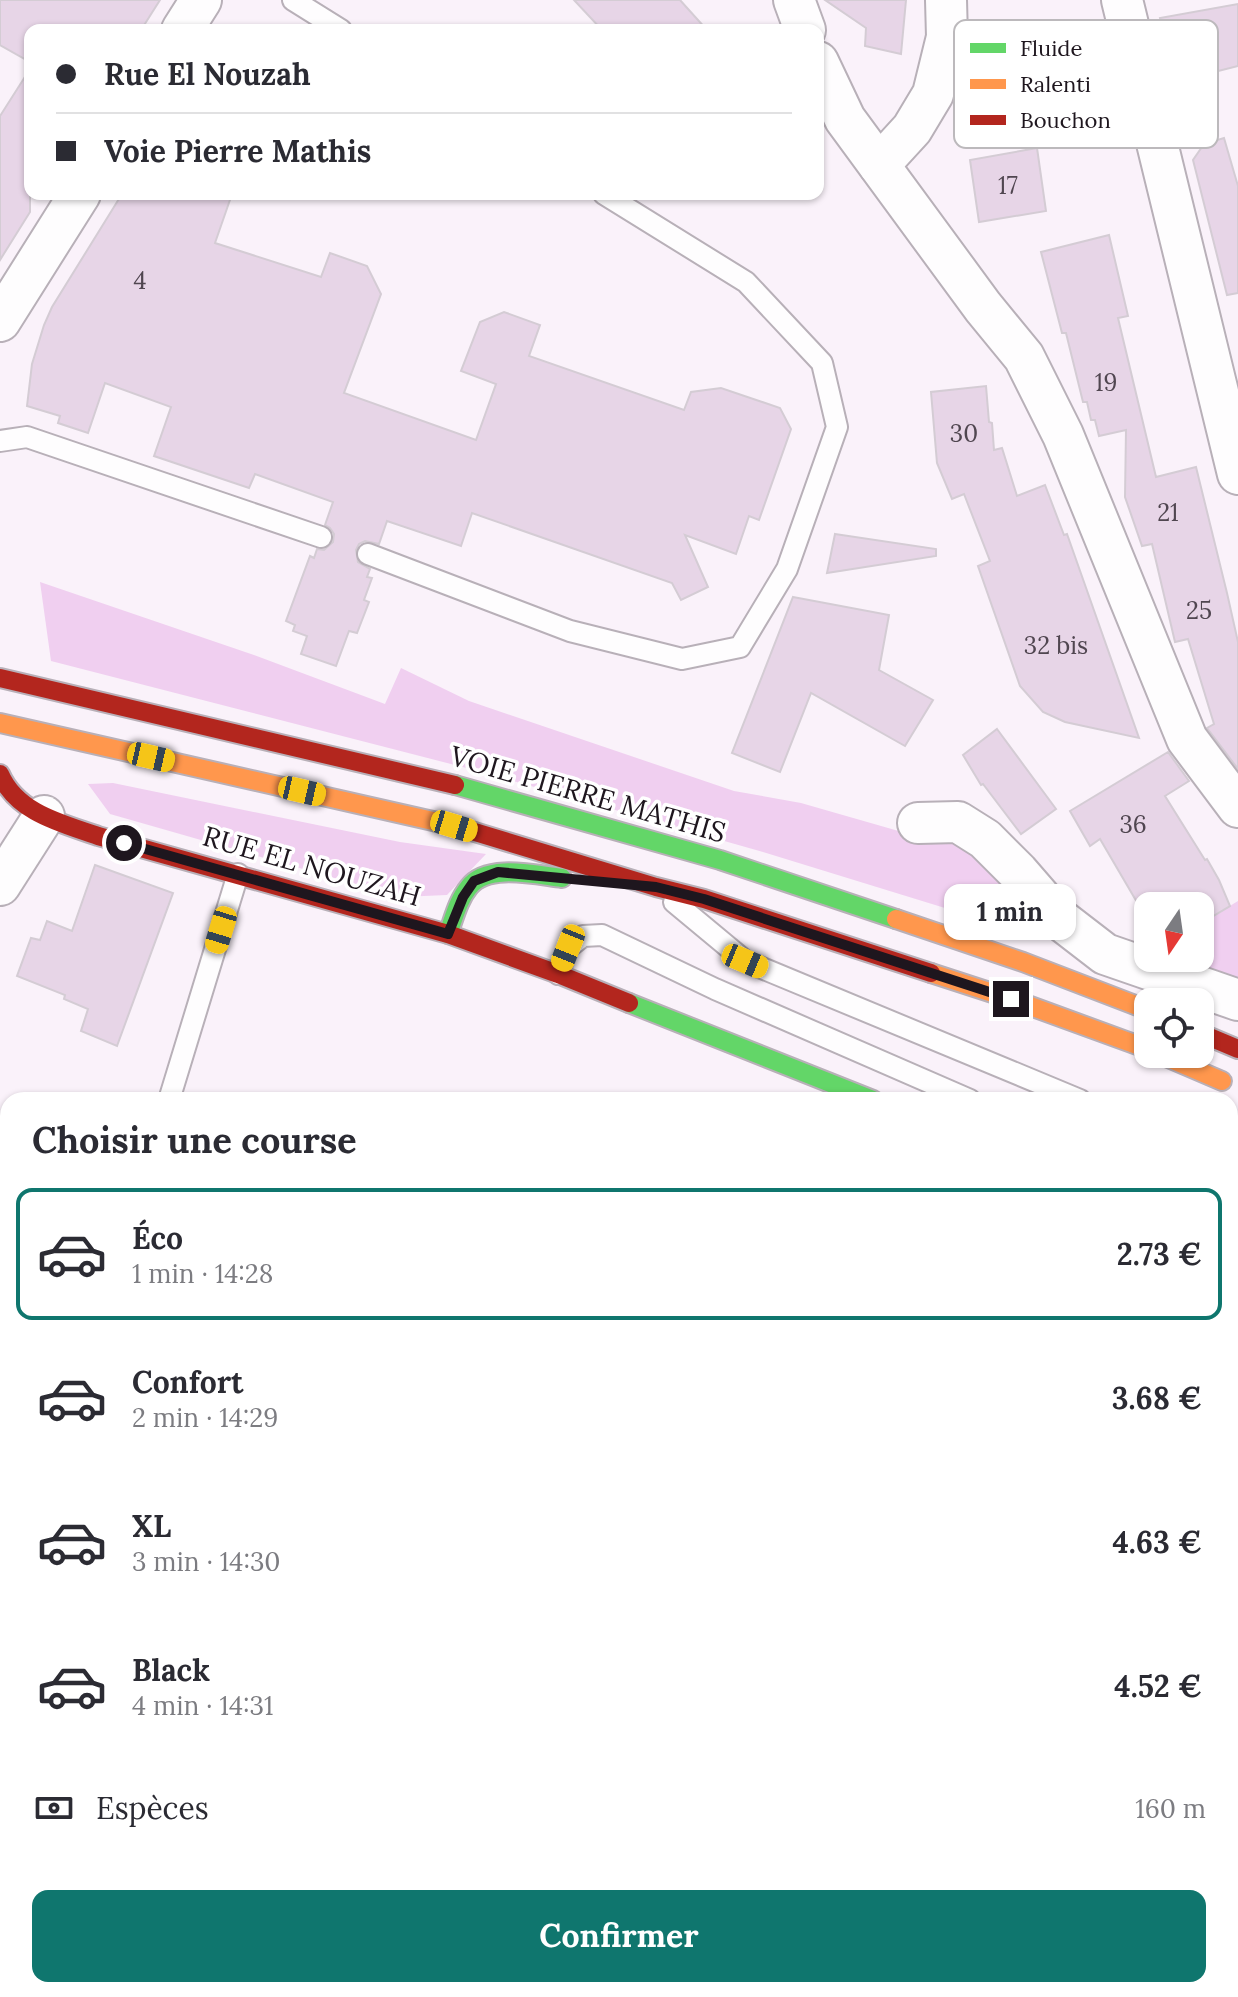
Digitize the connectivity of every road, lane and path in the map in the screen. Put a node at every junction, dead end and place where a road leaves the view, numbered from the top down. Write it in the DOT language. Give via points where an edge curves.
graph roads {
  1 [pos="201,0"];
  2 [pos="293,0"];
  3 [pos="794,0"];
  4 [pos="946,0"];
  5 [pos="1122,0"];
  6 [pos="1127,20"];
  7 [pos="186,24"];
  8 [pos="331,24"];
  9 [pos="803,24"];
  10 [pos="824,75"];
  11 [pos="1158,148"];
  12 [pos="879,165"];
  13 [pos="76,200"];
  14 [pos="614,200"];
  15 [pos="0,321"];
  16 [pos="0,441"];
  17 [pos="1238,474"];
  18 [pos="321,537"];
  19 [pos="368,554"];
  20 [pos="0,678"];
  21 [pos="0,723"];
  22 [pos="2,785"];
  23 [pos="1238,807"];
  24 [pos="44,816"];
  25 [pos="918,823"];
  26 [pos="238,874"];
  27 [pos="0,885"];
  28 [pos="656,887"];
  29 [pos="448,934"];
  30 [pos="558,974"];
  31 [pos="1238,1000"];
  32 [pos="1134,1005"];
  33 [pos="1214,1039"];
  34 [pos="1134,1044"];
  35 [pos="1238,1049"];
  36 [pos="1192,1068"];
  37 [pos="1222,1081"];
  38 [pos="171,1092"];
  39 [pos="853,1092"];
  40 [pos="952,1092"];
  41 [pos="1061,1092"];
  1 -- 7 [label="street"];
  2 -- 8 [label="lane"];
  3 -- 9 [label="street"];
  4 -- 12 [label="street" via="947,37 933,94 912,129"];
  5 -- 6 [label="street"];
  10 -- 12 [label="street" via="845,119"];
  11 -- 17 [label="street"];
  12 -- 23 [label="street" via="1024,357 1063,435 1187,739"];
  13 -- 15 [label="street"];
  14 -- 19 [label="lane" via="746,282 822,363 837,427 787,569 740,647 682,659 570,631"];
  16 -- 18 [label="lane" via="27,437"];
  20 -- 32 [label="main road, VOIE PIERRE MATHIS" via="461,786 720,860"];
  21 -- 28 [label="main road" via="454,826"];
  22 -- 24 [label="main road, RUE EL NOUZAH"];
  24 -- 26 [label="main road, RUE EL NOUZAH"];
  24 -- 27 [label="street"];
  25 -- 31 [label="street" via="958,822 985,839 1057,917 1105,954"];
  26 -- 29 [label="main road, RUE EL NOUZAH"];
  26 -- 38 [label="lane"];
  28 -- 29 [label="main road" via="498,872 474,881"];
  28 -- 34 [label="main road" via="1011,999"];
  28 -- 41 [label="lane" via="745,961"];
  29 -- 30 [label="main road, RUE EL NOUZAH"];
  30 -- 39 [label="main road, RUE EL NOUZAH"];
  30 -- 40 [label="lane" via="568,948 583,936 602,935"];
  33 -- 35 [label="main road"];
  36 -- 37 [label="main road"];
}
